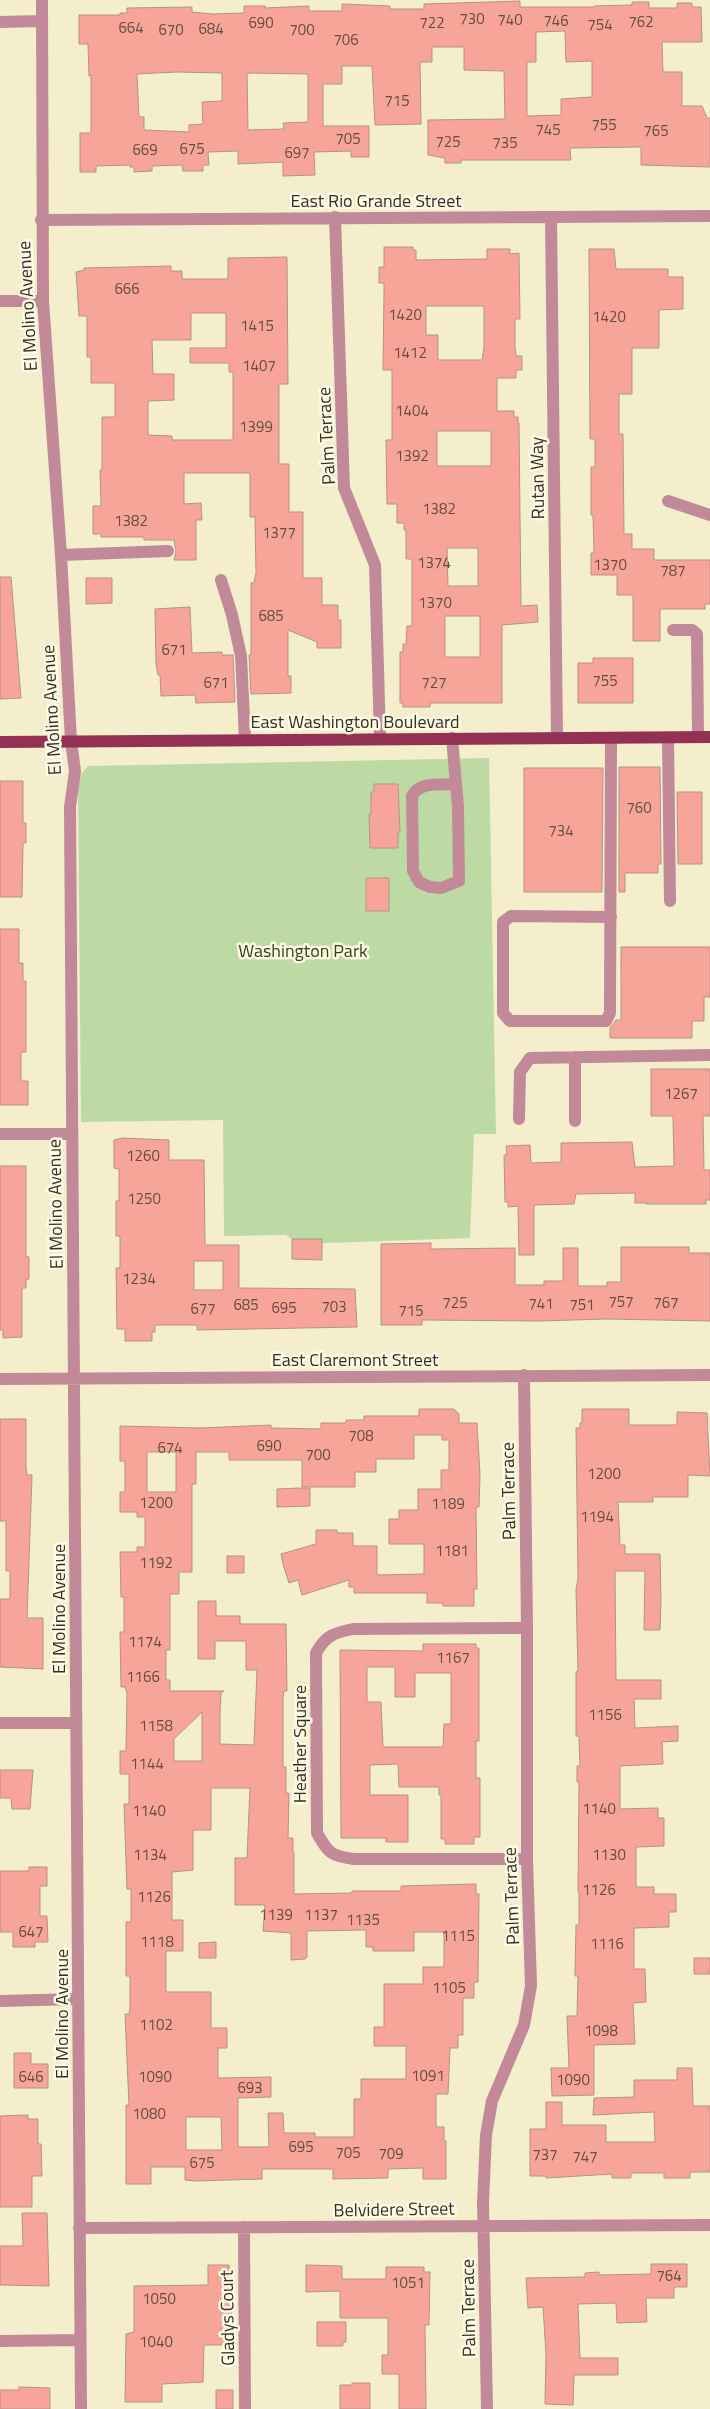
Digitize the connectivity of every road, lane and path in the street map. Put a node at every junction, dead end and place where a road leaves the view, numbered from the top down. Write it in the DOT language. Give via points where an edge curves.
graph roads {
  1 [pos="42,0"];
  2 [pos="42,21"];
  3 [pos="0,22"];
  4 [pos="710,216"];
  5 [pos="335,217"];
  6 [pos="552,217"];
  7 [pos="42,220"];
  8 [pos="0,301"];
  9 [pos="43,301"];
  10 [pos="668,501"];
  11 [pos="710,515"];
  12 [pos="168,551"];
  13 [pos="61,555"];
  14 [pos="221,580"];
  15 [pos="673,630"];
  16 [pos="704,737"];
  17 [pos="380,738"];
  18 [pos="452,738"];
  19 [pos="557,738"];
  20 [pos="611,738"];
  21 [pos="668,738"];
  22 [pos="245,740"];
  23 [pos="71,741"];
  24 [pos="0,742"];
  25 [pos="455,784"];
  26 [pos="670,901"];
  27 [pos="611,917"];
  28 [pos="710,1055"];
  29 [pos="575,1057"];
  30 [pos="519,1119"];
  31 [pos="575,1121"];
  32 [pos="0,1134"];
  33 [pos="71,1134"];
  34 [pos="524,1375"];
  35 [pos="710,1375"];
  36 [pos="74,1378"];
  37 [pos="0,1379"];
  38 [pos="527,1628"];
  39 [pos="76,1723"];
  40 [pos="0,1724"];
  41 [pos="527,1859"];
  42 [pos="0,2000"];
  43 [pos="78,2000"];
  44 [pos="484,2225"];
  45 [pos="710,2225"];
  46 [pos="244,2227"];
  47 [pos="79,2228"];
  48 [pos="80,2340"];
  49 [pos="0,2341"];
  50 [pos="81,2409"];
  51 [pos="245,2409"];
  52 [pos="487,2409"];
  1 -- 2 [label="street, El Molino Avenue"];
  2 -- 3 [label="street"];
  2 -- 7 [label="street, El Molino Avenue"];
  4 -- 6 [label="street, East Rio Grande Street"];
  5 -- 6 [label="street, East Rio Grande Street"];
  5 -- 7 [label="street, East Rio Grande Street"];
  5 -- 17 [label="street, Palm Terrace" via="344,488 375,565"];
  6 -- 19 [label="street, Rutan Way"];
  7 -- 9 [label="street, El Molino Avenue"];
  8 -- 9 [label="street"];
  9 -- 13 [label="street, El Molino Avenue"];
  10 -- 11 [label="street"];
  12 -- 13 [label="street"];
  13 -- 23 [label="street, El Molino Avenue"];
  14 -- 22 [label="street" via="241,656"];
  15 -- 16 [label="street" via="692,630 697,634"];
  16 -- 21 [label="main road, East Washington Boulevard"];
  17 -- 18 [label="main road, East Washington Boulevard"];
  17 -- 22 [label="main road, East Washington Boulevard"];
  18 -- 19 [label="main road, East Washington Boulevard"];
  18 -- 25 [label="street"];
  19 -- 20 [label="main road, East Washington Boulevard"];
  20 -- 21 [label="main road, East Washington Boulevard"];
  20 -- 27 [label="street"];
  21 -- 26 [label="street"];
  22 -- 23 [label="main road, East Washington Boulevard"];
  23 -- 24 [label="main road, East Washington Boulevard"];
  23 -- 33 [label="street, El Molino Avenue" via="75,771 70,807"];
  25 -- 25 [label="street" via="459,881 441,888 430,887 419,882 413,872 412,796 424,786"];
  27 -- 27 [label="street" via="610,1013 606,1021 510,1020 503,1013 503,922 511,916"];
  28 -- 29 [label="street"];
  29 -- 30 [label="street" via="530,1058 520,1072"];
  29 -- 31 [label="street"];
  32 -- 33 [label="street"];
  33 -- 36 [label="street, El Molino Avenue"];
  34 -- 35 [label="street, East Claremont Street"];
  34 -- 36 [label="street, East Claremont Street"];
  34 -- 38 [label="street, Palm Terrace"];
  36 -- 37 [label="street, East Claremont Street"];
  36 -- 39 [label="street, El Molino Avenue"];
  38 -- 41 [label="street, Palm Terrace"];
  38 -- 41 [label="street, Heather Square" via="353,1628 322,1642 316,1653 316,1681 317,1833 328,1852 354,1859"];
  39 -- 40 [label="street"];
  39 -- 43 [label="street, El Molino Avenue"];
  41 -- 44 [label="street, Palm Terrace" via="531,1986 524,2025 492,2101 486,2135"];
  42 -- 43 [label="street"];
  43 -- 47 [label="street, El Molino Avenue"];
  44 -- 45 [label="street, Belvidere Street"];
  44 -- 46 [label="street, Belvidere Street"];
  44 -- 52 [label="street, Palm Terrace"];
  46 -- 47 [label="street, Belvidere Street"];
  46 -- 51 [label="street, Gladys Court"];
  47 -- 48 [label="street, El Molino Avenue"];
  48 -- 49 [label="street"];
  48 -- 50 [label="street, El Molino Avenue"];
}
